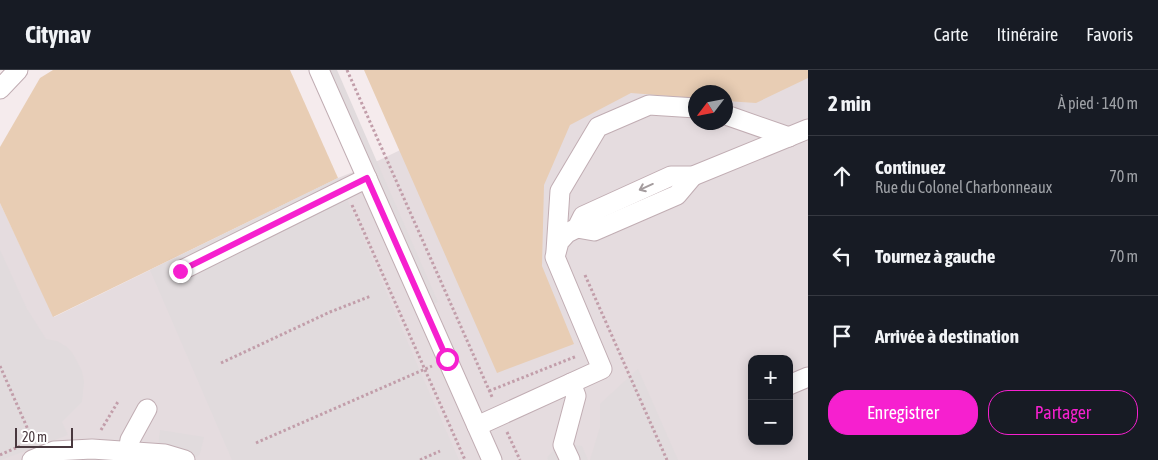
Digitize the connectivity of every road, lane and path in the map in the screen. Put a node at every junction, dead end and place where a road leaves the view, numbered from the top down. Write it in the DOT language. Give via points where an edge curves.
graph roads {
  1 [pos="18,70"];
  2 [pos="319,70"];
  3 [pos="347,70"];
  4 [pos="0,89"];
  5 [pos="688,107"];
  6 [pos="733,117"];
  7 [pos="808,129"];
  8 [pos="789,137"];
  9 [pos="367,178"];
  10 [pos="345,188"];
  11 [pos="555,257"];
  12 [pos="180,271"];
  13 [pos="585,275"];
  14 [pos="370,296"];
  15 [pos="614,342"];
  16 [pos="595,350"];
  17 [pos="447,359"];
  18 [pos="221,363"];
  19 [pos="0,366"];
  20 [pos="424,369"];
  21 [pos="808,377"];
  22 [pos="571,383"];
  23 [pos="793,383"];
  24 [pos="489,391"];
  25 [pos="119,400"];
  26 [pos="147,408"];
  27 [pos="500,415"];
  28 [pos="477,426"];
  29 [pos="98,435"];
  30 [pos="256,443"];
  31 [pos="440,451"];
  32 [pos="128,452"];
  33 [pos="36,458"];
  34 [pos="185,460"];
  35 [pos="420,460"];
  36 [pos="465,460"];
  37 [pos="492,460"];
  38 [pos="520,460"];
  39 [pos="570,460"];
  40 [pos="667,460"];
  1 -- 4 [label="street"];
  2 -- 9 [label="street"];
  3 -- 24 [label="path"];
  5 -- 11 [label="street" via="649,105 598,127 560,191"];
  6 -- 8 [label="street"];
  7 -- 8 [label="street"];
  8 -- 11 [label="street" via="693,176 677,195 594,231 578,228 559,242"];
  9 -- 10 [label="street"];
  9 -- 17 [label="street"];
  10 -- 12 [label="street"];
  10 -- 20 [label="path"];
  11 -- 16 [label="street"];
  13 -- 15 [label="path"];
  14 -- 18 [label="path"];
  15 -- 16 [label="path"];
  15 -- 40 [label="path"];
  16 -- 22 [label="street" via="602,369"];
  16 -- 24 [label="path"];
  17 -- 20 [label="path"];
  17 -- 28 [label="street"];
  19 -- 33 [label="path"];
  20 -- 30 [label="path"];
  20 -- 36 [label="path"];
  21 -- 23 [label="street"];
  22 -- 27 [label="street"];
  22 -- 39 [label="street" via="576,396 563,445"];
  24 -- 27 [label="path"];
  25 -- 29 [label="path"];
  26 -- 32 [label="street" via="130,440"];
  27 -- 28 [label="street"];
  27 -- 38 [label="path"];
  28 -- 37 [label="street"];
  31 -- 35 [label="path"];
  32 -- 33 [label="street" via="54,451"];
  32 -- 34 [label="street" via="165,454"];
}
